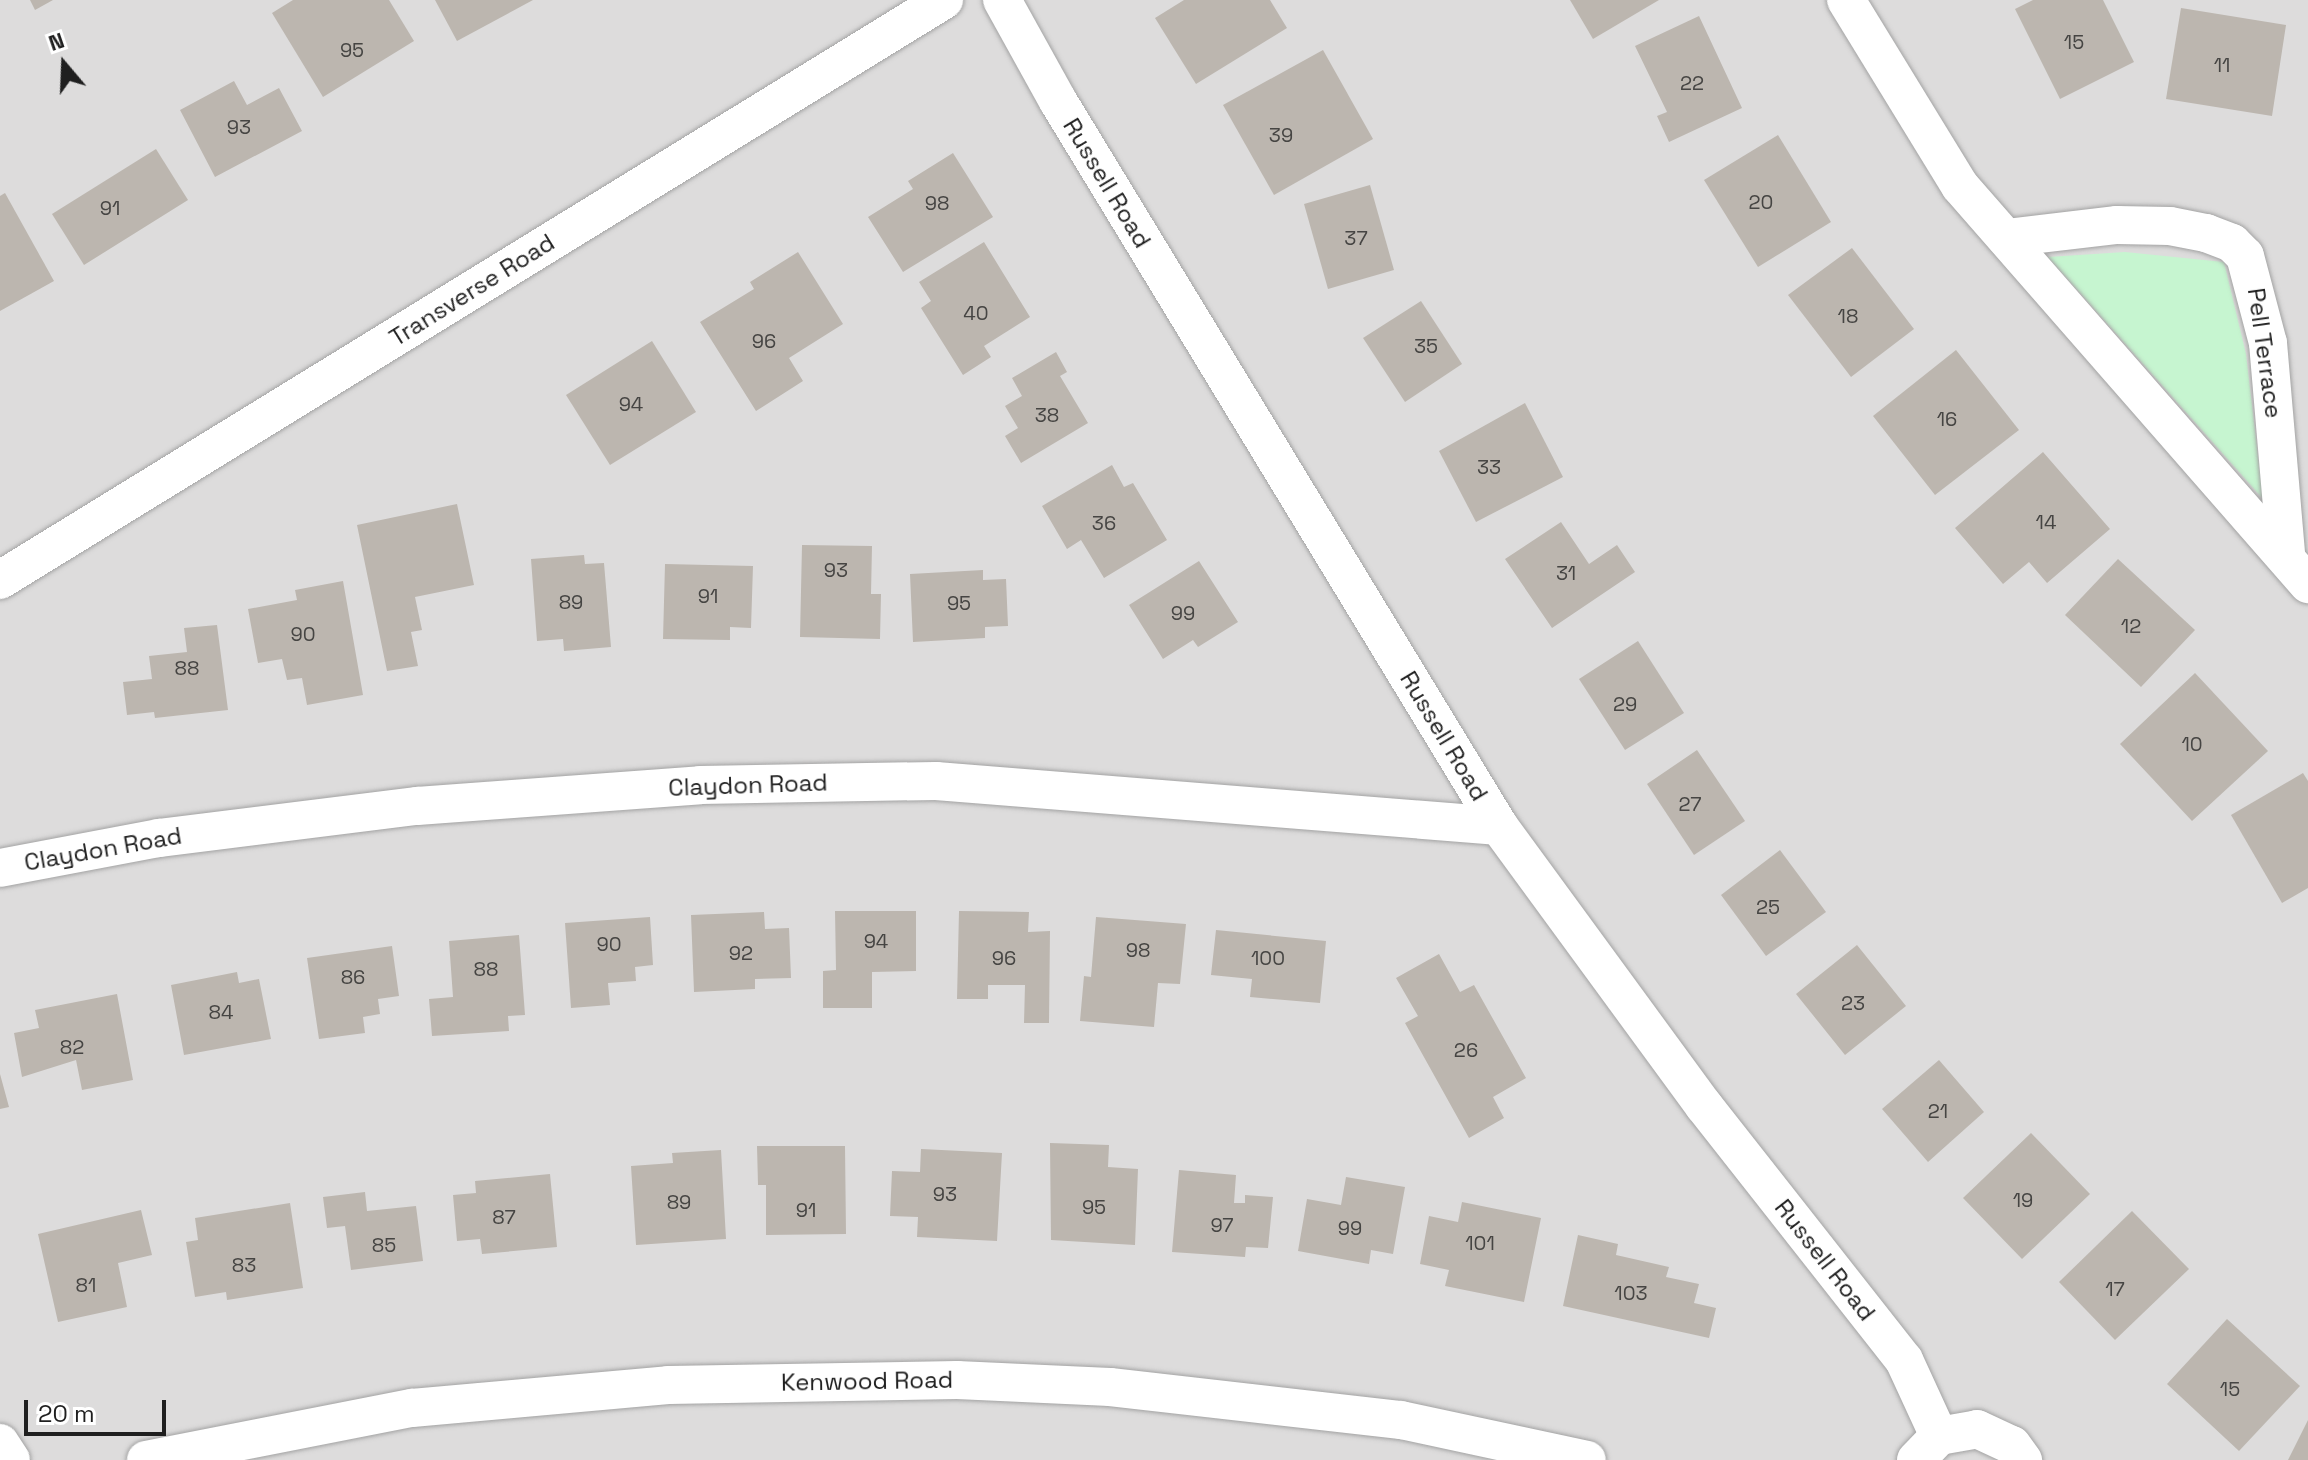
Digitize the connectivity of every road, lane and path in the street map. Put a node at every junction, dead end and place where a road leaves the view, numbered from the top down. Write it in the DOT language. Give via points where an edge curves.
graph roads {
  1 [pos="944,0"];
  2 [pos="1002,0"];
  3 [pos="1846,0"];
  4 [pos="2006,238"];
  5 [pos="2297,569"];
  6 [pos="0,580"];
  7 [pos="1499,826"];
  8 [pos="0,868"];
  9 [pos="0,1443"];
  10 [pos="1927,1448"];
  11 [pos="11,1460"];
  12 [pos="146,1460"];
  13 [pos="1587,1460"];
  14 [pos="2023,1460"];
  1 -- 6 [label="street, Transverse Road"];
  2 -- 7 [label="street, Russell Road" via="1058,101"];
  3 -- 4 [label="street, Pell Terrace" via="1960,186"];
  4 -- 5 [label="street, Pell Terrace"];
  4 -- 5 [label="street, Pell Terrace" via="2117,225 2170,226 2232,243 2245,256 2268,343"];
  7 -- 8 [label="street, Claydon Road" via="936,781 700,785 417,806 159,838"];
  7 -- 10 [label="street, Russell Road" via="1704,1106 1904,1360"];
  9 -- 11 [label="street"];
  10 -- 14 [label="street, Russell Road" via="1977,1429 2004,1439"];
  12 -- 13 [label="street, Kenwood Road" via="412,1408 668,1385 957,1380 1110,1387 1401,1420"];
}
